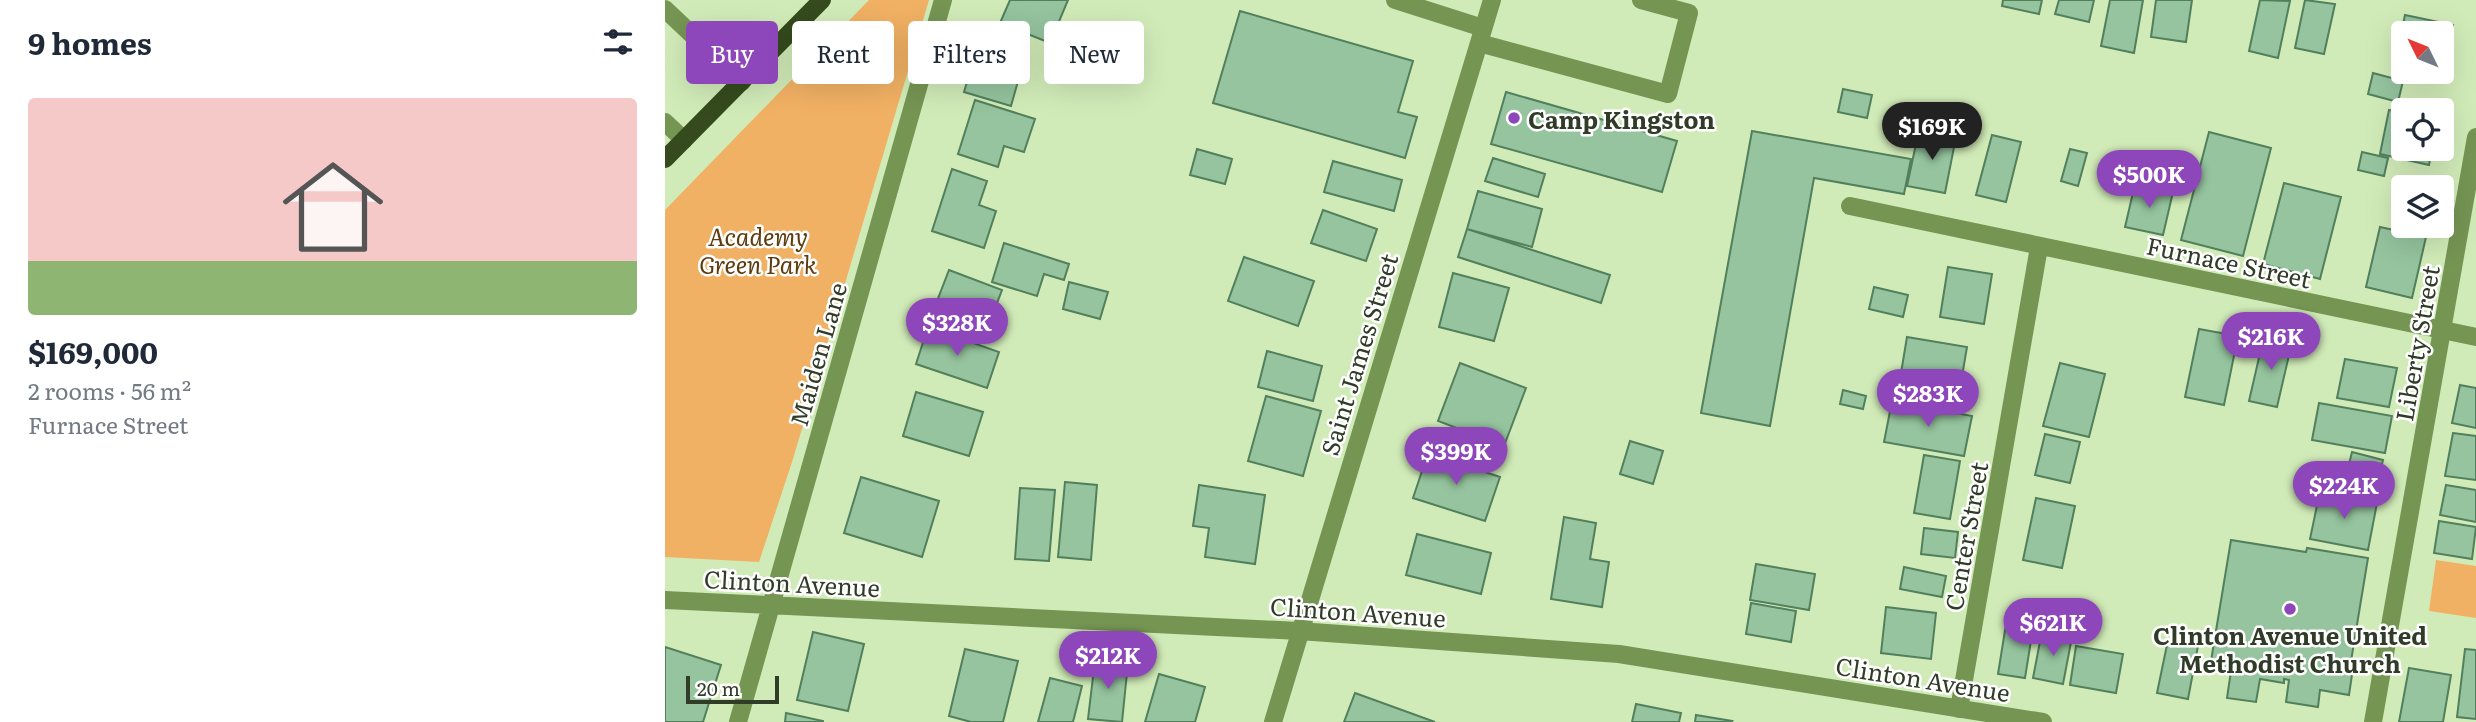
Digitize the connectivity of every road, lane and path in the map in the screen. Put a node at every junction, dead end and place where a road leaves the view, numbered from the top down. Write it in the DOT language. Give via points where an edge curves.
graph roads {
  1 [pos="671,0"];
  2 [pos="822,0"];
  3 [pos="943,0"];
  4 [pos="1395,0"];
  5 [pos="1492,0"];
  6 [pos="1641,0"];
  7 [pos="665,7"];
  8 [pos="686,27"];
  9 [pos="1481,35"];
  10 [pos="778,45"];
  11 [pos="740,84"];
  12 [pos="665,122"];
  13 [pos="2476,137"];
  14 [pos="684,140"];
  15 [pos="665,159"];
  16 [pos="1850,206"];
  17 [pos="2039,247"];
  18 [pos="2443,331"];
  19 [pos="2476,337"];
  20 [pos="665,600"];
  21 [pos="770,607"];
  22 [pos="1299,631"];
  23 [pos="1959,709"];
  24 [pos="738,722"];
  25 [pos="1273,722"];
  26 [pos="2043,722"];
  27 [pos="2373,722"];
  1 -- 7 [label="street"];
  2 -- 10 [label="main road"];
  3 -- 21 [label="street, Maiden Lane"];
  4 -- 9 [label="street"];
  5 -- 9 [label="street, Saint James Street"];
  6 -- 9 [label="street" via="1689,13 1668,94"];
  7 -- 8 [label="street"];
  9 -- 22 [label="street, Saint James Street"];
  11 -- 14 [label="main road"];
  12 -- 14 [label="street"];
  13 -- 18 [label="street, Liberty Street"];
  14 -- 15 [label="main road"];
  16 -- 17 [label="street, Furnace Street"];
  17 -- 18 [label="street, Furnace Street"];
  17 -- 23 [label="street, Center Street"];
  18 -- 19 [label="street, Furnace Street"];
  18 -- 27 [label="street, Liberty Street"];
  20 -- 21 [label="street, Clinton Avenue"];
  21 -- 22 [label="street, Clinton Avenue"];
  21 -- 24 [label="street, Maiden Lane"];
  22 -- 23 [label="street, Clinton Avenue" via="1619,654"];
  22 -- 25 [label="street, Saint James Street"];
  23 -- 26 [label="street, Clinton Avenue"];
}
